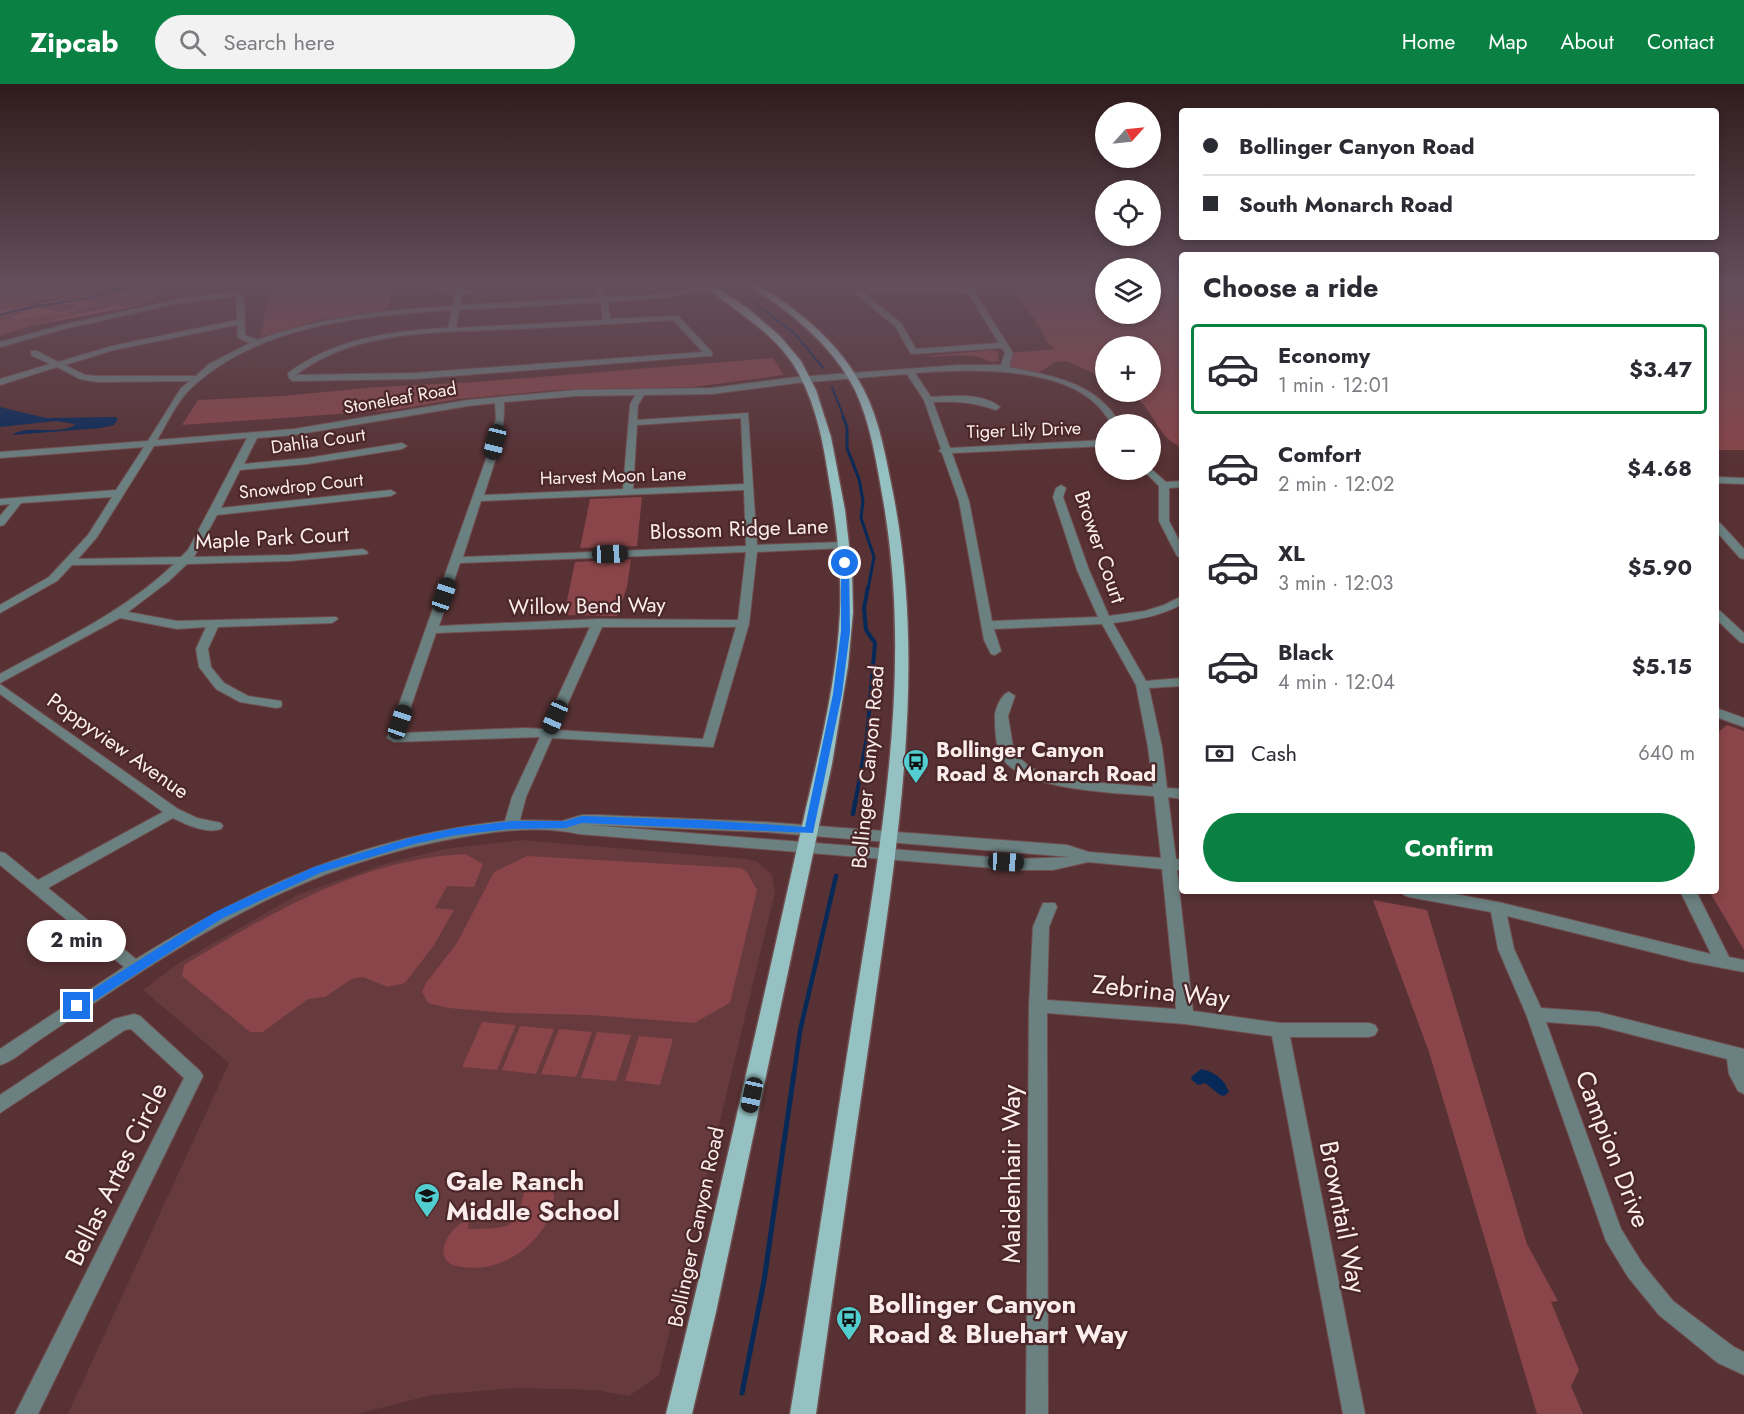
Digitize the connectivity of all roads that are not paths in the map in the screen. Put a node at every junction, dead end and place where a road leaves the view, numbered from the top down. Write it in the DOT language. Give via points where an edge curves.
graph roads {
  1 [pos="131,344"];
  2 [pos="255,344"];
  3 [pos="354,344"];
  4 [pos="700,344"];
  5 [pos="782,344"];
  6 [pos="829,344"];
  7 [pos="909,344"];
  8 [pos="1003,345"];
  9 [pos="34,352"];
  10 [pos="57,364"];
  11 [pos="1004,368"];
  12 [pos="909,371"];
  13 [pos="852,376"];
  14 [pos="195,378"];
  15 [pos="807,380"];
  16 [pos="0,382"];
  17 [pos="639,393"];
  18 [pos="499,400"];
  19 [pos="928,400"];
  20 [pos="996,407"];
  21 [pos="1108,414"];
  22 [pos="634,423"];
  23 [pos="253,436"];
  24 [pos="151,443"];
  25 [pos="1095,444"];
  26 [pos="402,446"];
  27 [pos="944,451"];
  28 [pos="0,455"];
  29 [pos="238,467"];
  30 [pos="1159,480"];
  31 [pos="1719,480"];
  32 [pos="1744,481"];
  33 [pos="1179,484"];
  34 [pos="1164,485"];
  35 [pos="749,487"];
  36 [pos="1060,488"];
  37 [pos="628,492"];
  38 [pos="119,493"];
  39 [pos="392,493"];
  40 [pos="478,498"];
  41 [pos="18,501"];
  42 [pos="0,502"];
  43 [pos="215,512"];
  44 [pos="0,524"];
  45 [pos="1719,528"];
  46 [pos="1177,535"];
  47 [pos="844,545"];
  48 [pos="752,548"];
  49 [pos="363,552"];
  50 [pos="1744,555"];
  51 [pos="457,560"];
  52 [pos="72,562"];
  53 [pos="183,562"];
  54 [pos="1179,601"];
  55 [pos="0,610"];
  56 [pos="118,614"];
  57 [pos="1719,616"];
  58 [pos="332,619"];
  59 [pos="1105,620"];
  60 [pos="597,623"];
  61 [pos="743,624"];
  62 [pos="213,625"];
  63 [pos="987,626"];
  64 [pos="432,630"];
  65 [pos="1744,639"];
  66 [pos="995,651"];
  67 [pos="0,679"];
  68 [pos="1179,682"];
  69 [pos="1142,685"];
  70 [pos="0,688"];
  71 [pos="1009,696"];
  72 [pos="276,704"];
  73 [pos="1719,713"];
  74 [pos="1744,723"];
  75 [pos="548,733"];
  76 [pos="1159,791"];
  77 [pos="1179,794"];
  78 [pos="173,812"];
  79 [pos="511,825"];
  80 [pos="216,826"];
  81 [pos="807,840"];
  82 [pos="888,846"];
  83 [pos="0,857"];
  84 [pos="1175,864"];
  85 [pos="38,887"];
  86 [pos="1425,894"];
  87 [pos="1690,894"];
  88 [pos="1049,908"];
  89 [pos="1498,908"];
  90 [pos="1723,961"];
  91 [pos="1744,966"];
  92 [pos="135,967"];
  93 [pos="1038,1006"];
  94 [pos="1535,1014"];
  95 [pos="1185,1017"];
  96 [pos="1280,1030"];
  97 [pos="1369,1030"];
  98 [pos="1740,1056"];
  99 [pos="0,1058"];
  100 [pos="1744,1086"];
  101 [pos="0,1105"];
  102 [pos="1744,1364"];
  103 [pos="26,1414"];
  104 [pos="680,1414"];
  105 [pos="803,1414"];
  106 [pos="1037,1414"];
  107 [pos="1354,1414"];
  1 -- 10 [label="street"];
  2 -- 14 [label="street"];
  3 -- 4 [label="street" via="311,361 291,375 414,376 709,354"];
  5 -- 15 [label="main road, Bollinger Canyon Road"];
  6 -- 13 [label="main road, Bollinger Canyon Road"];
  7 -- 8 [label="street" via="914,352"];
  8 -- 11 [label="street" via="1009,353"];
  9 -- 10 [label="street"];
  10 -- 14 [label="street" via="83,377 97,379"];
  10 -- 16 [label="street"];
  11 -- 12 [label="street, Stoneleaf Road"];
  11 -- 21 [label="street, Stoneleaf Road" via="1079,388"];
  12 -- 13 [label="street, Stoneleaf Road"];
  12 -- 19 [label="street"];
  13 -- 15 [label="street, Stoneleaf Road"];
  13 -- 82 [label="main road, Bollinger Canyon Road" via="871,419 891,502 902,581 903,694"];
  14 -- 24 [label="street"];
  15 -- 17 [label="street, Stoneleaf Road" via="712,391"];
  15 -- 47 [label="main road, Bollinger Canyon Road" via="828,440"];
  17 -- 18 [label="street, Stoneleaf Road" via="576,393"];
  17 -- 22 [label="street"];
  18 -- 23 [label="street, Stoneleaf Road"];
  18 -- 40 [label="street" via="496,438"];
  19 -- 20 [label="street" via="969,399"];
  19 -- 27 [label="street"];
  22 -- 35 [label="street" via="745,415"];
  22 -- 37 [label="street"];
  23 -- 24 [label="street, Stoneleaf Road"];
  23 -- 29 [label="street"];
  24 -- 28 [label="street, Stoneleaf Road"];
  24 -- 38 [label="street"];
  25 -- 27 [label="street, Tiger Lily Drive"];
  26 -- 29 [label="street, Dahlia Court"];
  27 -- 63 [label="street" via="964,501"];
  29 -- 43 [label="street"];
  30 -- 34 [label="street"];
  31 -- 32 [label="street"];
  33 -- 34 [label="street"];
  34 -- 46 [label="street" via="1164,521"];
  35 -- 37 [label="street, Harvest Moon Lane"];
  35 -- 48 [label="street"];
  36 -- 59 [label="street, Brower Court" via="1058,497"];
  37 -- 40 [label="street, Harvest Moon Lane"];
  38 -- 41 [label="street"];
  38 -- 52 [label="street"];
  39 -- 43 [label="street, Snowdrop Court"];
  40 -- 51 [label="street"];
  41 -- 42 [label="street"];
  41 -- 44 [label="street"];
  43 -- 53 [label="street" via="193,552"];
  45 -- 50 [label="street"];
  47 -- 48 [label="street, Blossom Ridge Lane"];
  47 -- 81 [label="main road, Bollinger Canyon Road" via="845,638"];
  48 -- 51 [label="street, Blossom Ridge Lane"];
  48 -- 61 [label="street"];
  49 -- 53 [label="street, Maple Park Court" via="307,559"];
  51 -- 64 [label="street"];
  52 -- 53 [label="street, Maple Park Court"];
  52 -- 55 [label="street" via="53,579"];
  53 -- 56 [label="street"];
  54 -- 59 [label="street" via="1152,614"];
  56 -- 62 [label="street" via="177,625"];
  56 -- 67 [label="street"];
  57 -- 65 [label="street"];
  58 -- 62 [label="street"];
  59 -- 63 [label="street"];
  59 -- 69 [label="street, Brower Court"];
  60 -- 61 [label="street, Willow Bend Way"];
  60 -- 64 [label="street, Willow Bend Way"];
  60 -- 75 [label="street"];
  61 -- 75 [label="street" via="708,744"];
  62 -- 72 [label="street" via="202,649 205,667 220,686 245,699"];
  63 -- 66 [label="street"];
  64 -- 75 [label="street" via="394,738"];
  68 -- 69 [label="street"];
  69 -- 76 [label="street, Brower Court" via="1155,747"];
  70 -- 78 [label="street, Poppyview Avenue"];
  71 -- 76 [label="street" via="1001,716 1007,756 1026,771 1064,784"];
  73 -- 74 [label="street"];
  75 -- 79 [label="street" via="519,797"];
  76 -- 77 [label="street"];
  76 -- 84 [label="street, Brower Court"];
  78 -- 80 [label="street, Poppyview Avenue" via="194,822"];
  78 -- 85 [label="street"];
  79 -- 81 [label="street"];
  79 -- 92 [label="street" via="413,840 318,869 219,915"];
  81 -- 82 [label="street"];
  81 -- 104 [label="main road, Bollinger Canyon Road"];
  82 -- 84 [label="street" via="1026,864 1069,864 1088,857"];
  82 -- 105 [label="main road, Bollinger Canyon Road"];
  83 -- 85 [label="street"];
  84 -- 95 [label="street, Brower Court"];
  85 -- 92 [label="street"];
  86 -- 89 [label="street"];
  87 -- 90 [label="street"];
  88 -- 93 [label="street, Maidenhair Way" via="1041,927"];
  89 -- 90 [label="street"];
  89 -- 94 [label="street, Campion Drive" via="1506,949"];
  90 -- 91 [label="street"];
  92 -- 99 [label="street"];
  93 -- 95 [label="street, Zebrina Way"];
  93 -- 106 [label="street, Maidenhair Way"];
  94 -- 98 [label="street" via="1598,1019"];
  94 -- 102 [label="street, Campion Drive" via="1613,1234 1635,1270 1666,1308 1726,1355"];
  95 -- 96 [label="street, Zebrina Way"];
  96 -- 97 [label="street, Zebrina Way"];
  96 -- 107 [label="street, Browntail Way"];
  98 -- 100 [label="street" via="1738,1074"];
  101 -- 103 [label="street, Bellas Artes Circle" via="120,1024 134,1022 194,1076"];
}
